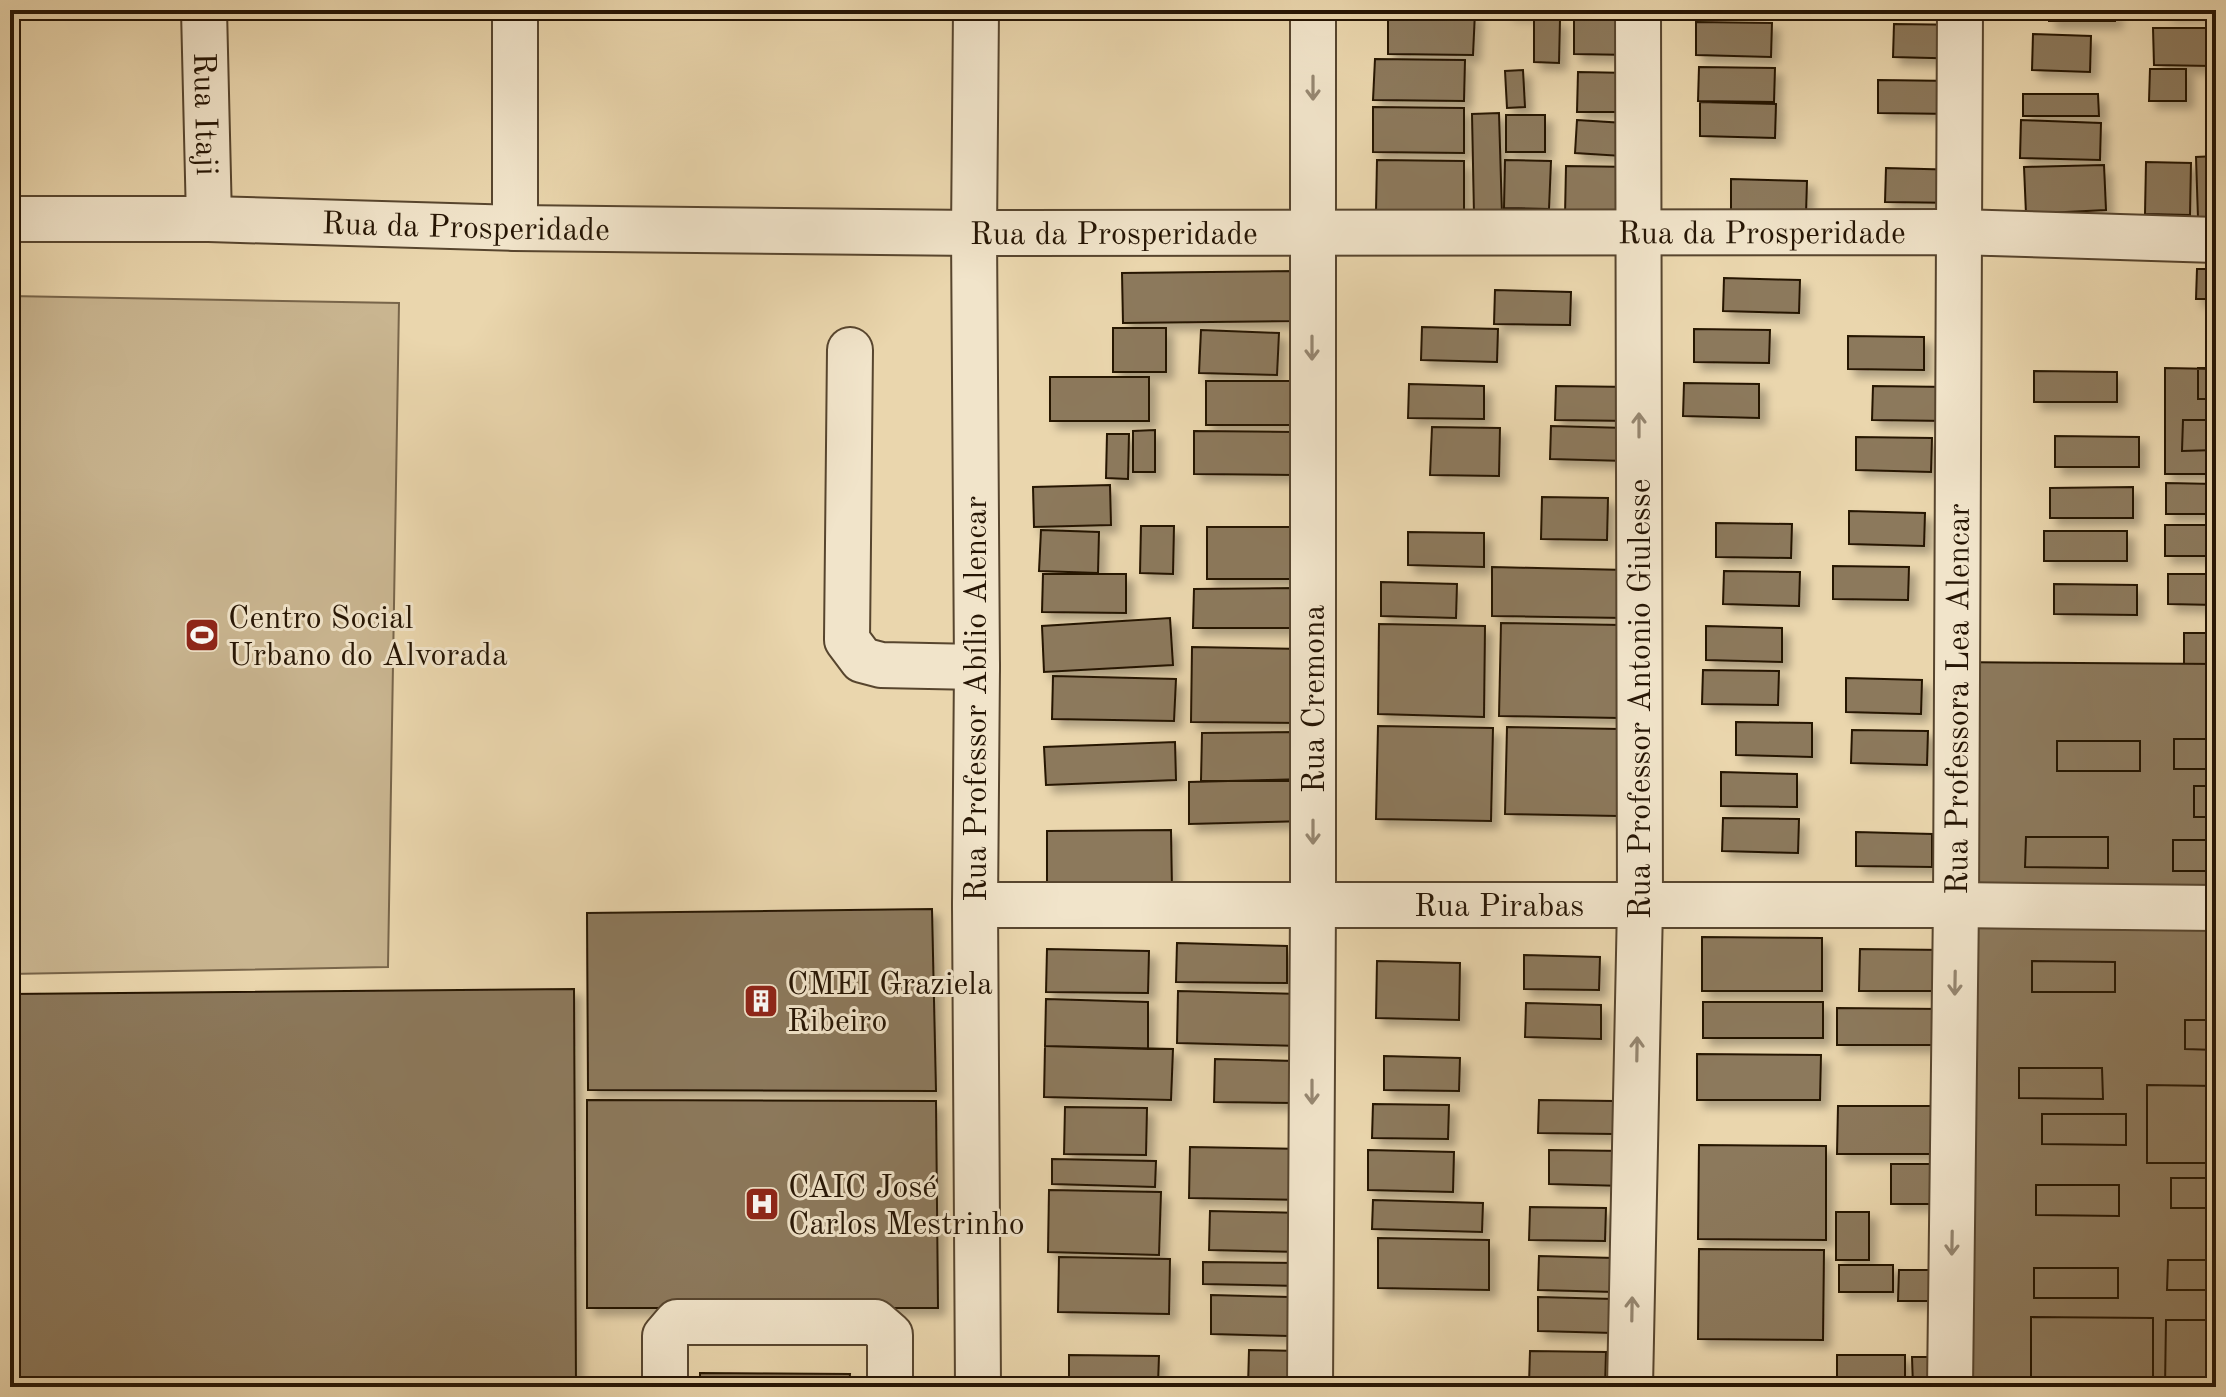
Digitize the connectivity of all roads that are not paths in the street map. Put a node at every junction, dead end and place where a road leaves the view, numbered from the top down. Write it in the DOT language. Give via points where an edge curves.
graph roads {
  1 [pos="204,10"];
  2 [pos="515,10"];
  3 [pos="976,10"];
  4 [pos="1313,10"];
  5 [pos="1638,10"];
  6 [pos="1960,10"];
  7 [pos="10,219"];
  8 [pos="209,219"];
  9 [pos="515,228"];
  10 [pos="1958,232"];
  11 [pos="974,233"];
  12 [pos="1312,233"];
  13 [pos="1638,234"];
  14 [pos="2216,240"];
  15 [pos="850,350"];
  16 [pos="977,667"];
  17 [pos="975,905"];
  18 [pos="1956,905"];
  19 [pos="1313,906"];
  20 [pos="1640,906"];
  21 [pos="2216,908"];
  22 [pos="665,1387"];
  23 [pos="890,1387"];
  24 [pos="978,1387"];
  25 [pos="1310,1387"];
  26 [pos="1630,1387"];
  27 [pos="1950,1387"];
  1 -- 8 [label="street, Rua Itaji"];
  2 -- 9 [label="street"];
  3 -- 11 [label="street, Rua Professor Abílio Alencar"];
  4 -- 12 [label="street, Rua Cremona, one-way"];
  5 -- 13 [label="street, Rua Professor Antonio Giulesse"];
  6 -- 10 [label="street, Rua Professora Lea Alencar"];
  7 -- 8 [label="street, Rua da Prosperidade"];
  8 -- 9 [label="street, Rua da Prosperidade"];
  9 -- 11 [label="street, Rua da Prosperidade"];
  10 -- 13 [label="street, Rua da Prosperidade"];
  10 -- 14 [label="street, Rua da Prosperidade"];
  10 -- 18 [label="street, Rua Professora Lea Alencar"];
  11 -- 12 [label="street, Rua da Prosperidade"];
  11 -- 16 [label="street, Rua Professor Abílio Alencar"];
  12 -- 13 [label="street, Rua da Prosperidade"];
  12 -- 19 [label="street, Rua Cremona, one-way"];
  20 -- 13 [label="street, Rua Professor Antonio Giulesse, one-way"];
  15 -- 16 [label="street" via="847,640 862,660 881,665"];
  16 -- 17 [label="street, Rua Professor Abílio Alencar"];
  17 -- 19 [label="street, Rua Pirabas"];
  17 -- 24 [label="street, Rua Professor Abílio Alencar"];
  18 -- 20 [label="street, Rua Pirabas"];
  18 -- 21 [label="street, Rua Pirabas"];
  18 -- 27 [label="street, Rua Professora Lea Alencar, one-way"];
  19 -- 20 [label="street, Rua Pirabas"];
  19 -- 25 [label="street, Rua Cremona, one-way"];
  26 -- 20 [label="street, Rua Professor Antonio Giulesse, one-way"];
  22 -- 23 [label="street" via="665,1336 677,1322 875,1322 890,1335"];
}
